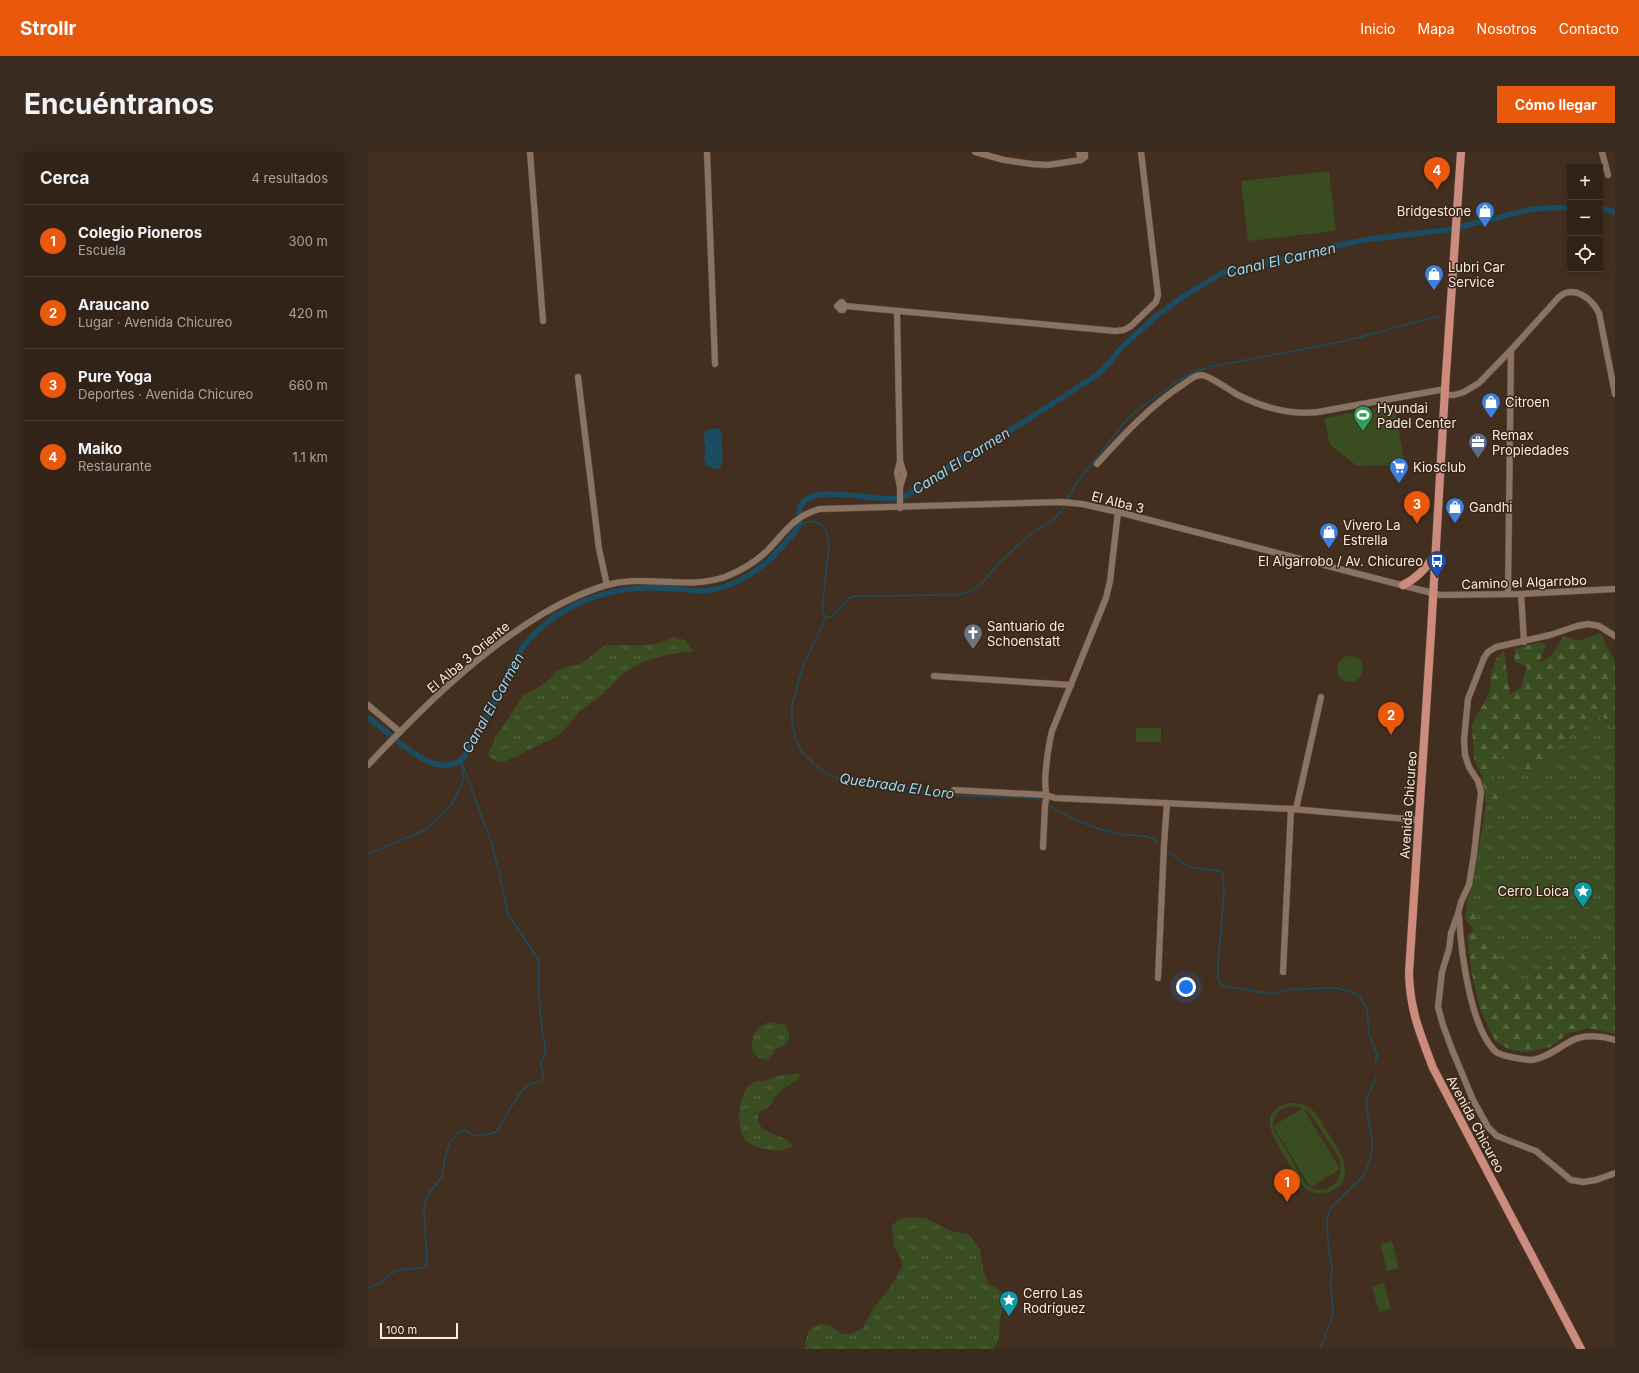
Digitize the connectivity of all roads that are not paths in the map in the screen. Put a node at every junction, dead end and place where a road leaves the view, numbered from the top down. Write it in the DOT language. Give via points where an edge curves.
graph roads {
  1 [pos="530,152"];
  2 [pos="707,152"];
  3 [pos="975,152"];
  4 [pos="1079,152"];
  5 [pos="1085,152"];
  6 [pos="1141,152"];
  7 [pos="1461,152"];
  8 [pos="1602,152"];
  9 [pos="1081,160"];
  10 [pos="1608,174"];
  11 [pos="845,306"];
  12 [pos="897,311"];
  13 [pos="543,321"];
  14 [pos="1511,350"];
  15 [pos="715,364"];
  16 [pos="578,377"];
  17 [pos="1445,392"];
  18 [pos="1615,394"];
  19 [pos="1097,464"];
  20 [pos="900,508"];
  21 [pos="1118,512"];
  22 [pos="792,522"];
  23 [pos="1435,555"];
  24 [pos="1413,578"];
  25 [pos="1403,584"];
  26 [pos="607,585"];
  27 [pos="1415,588"];
  28 [pos="1615,589"];
  29 [pos="1434,593"];
  30 [pos="1508,594"];
  31 [pos="1521,594"];
  32 [pos="1615,636"];
  33 [pos="1524,642"];
  34 [pos="934,676"];
  35 [pos="1071,685"];
  36 [pos="1321,697"];
  37 [pos="368,705"];
  38 [pos="398,733"];
  39 [pos="368,765"];
  40 [pos="954,790"];
  41 [pos="1047,795"];
  42 [pos="1168,803"];
  43 [pos="1293,809"];
  44 [pos="1419,820"];
  45 [pos="1042,847"];
  46 [pos="1458,914"];
  47 [pos="1283,972"];
  48 [pos="1158,978"];
  49 [pos="1615,1040"];
  50 [pos="1615,1173"];
  51 [pos="1581,1349"];
  1 -- 13 [label="street"];
  2 -- 15 [label="street"];
  3 -- 9 [label="street" via="1032,164"];
  4 -- 9 [label="street"];
  5 -- 9 [label="street" via="1085,157"];
  6 -- 12 [label="street" via="1158,295 1156,302 1128,328 1115,331"];
  7 -- 17 [label="main road, Avenida Chicureo"];
  8 -- 10 [label="street"];
  11 -- 12 [label="street"];
  12 -- 20 [label="street" via="900,461 904,474 900,487"];
  14 -- 17 [label="street" via="1474,387 1459,394"];
  14 -- 18 [label="street" via="1559,297 1568,291 1577,293 1591,302 1599,314"];
  14 -- 30 [label="street"];
  16 -- 26 [label="street" via="599,549"];
  17 -- 19 [label="street" via="1298,413 1266,406 1239,395 1207,376 1200,375 1182,385 1151,409"];
  17 -- 23 [label="main road, Avenida Chicureo"];
  20 -- 21 [label="street, El Alba 3" via="1065,502"];
  20 -- 22 [label="street, El Alba 3" via="819,509"];
  21 -- 25 [label="street, El Alba 3"];
  21 -- 35 [label="street" via="1106,598"];
  22 -- 26 [label="street, El Alba 3 Oriente" via="760,557 724,577 694,583 640,580"];
  23 -- 24 [label="main road"];
  23 -- 29 [label="main road, Avenida Chicureo"];
  24 -- 25 [label="main road"];
  24 -- 27 [label="main road"];
  25 -- 27 [label="street, El Alba 3"];
  26 -- 38 [label="street, El Alba 3 Oriente" via="571,599 511,634 470,666"];
  27 -- 29 [label="street, El Alba 3"];
  28 -- 31 [label="street, Camino el Algarrobo"];
  29 -- 30 [label="street, Camino el Algarrobo"];
  29 -- 44 [label="main road, Avenida Chicureo"];
  30 -- 31 [label="street, Camino el Algarrobo"];
  31 -- 33 [label="street"];
  32 -- 33 [label="street" via="1599,626 1588,624"];
  33 -- 46 [label="street" via="1496,647 1488,652 1468,699 1465,755 1481,792 1469,885"];
  34 -- 35 [label="street"];
  35 -- 41 [label="street" via="1050,738 1045,780"];
  36 -- 43 [label="street"];
  37 -- 38 [label="street"];
  38 -- 39 [label="street, El Alba 3 Oriente"];
  40 -- 41 [label="street"];
  41 -- 42 [label="street" via="1055,798"];
  41 -- 45 [label="street"];
  42 -- 43 [label="street"];
  42 -- 48 [label="street"];
  43 -- 44 [label="street"];
  43 -- 47 [label="street"];
  44 -- 51 [label="main road, Avenida Chicureo" via="1409,973 1415,1019 1438,1077"];
  46 -- 49 [label="street" via="1467,983 1473,1005 1486,1039 1497,1053 1532,1060 1548,1055 1574,1039 1607,1037"];
  46 -- 50 [label="street" via="1442,972 1438,1007 1473,1100 1488,1127 1497,1136 1536,1151 1571,1180 1596,1180"];
}
